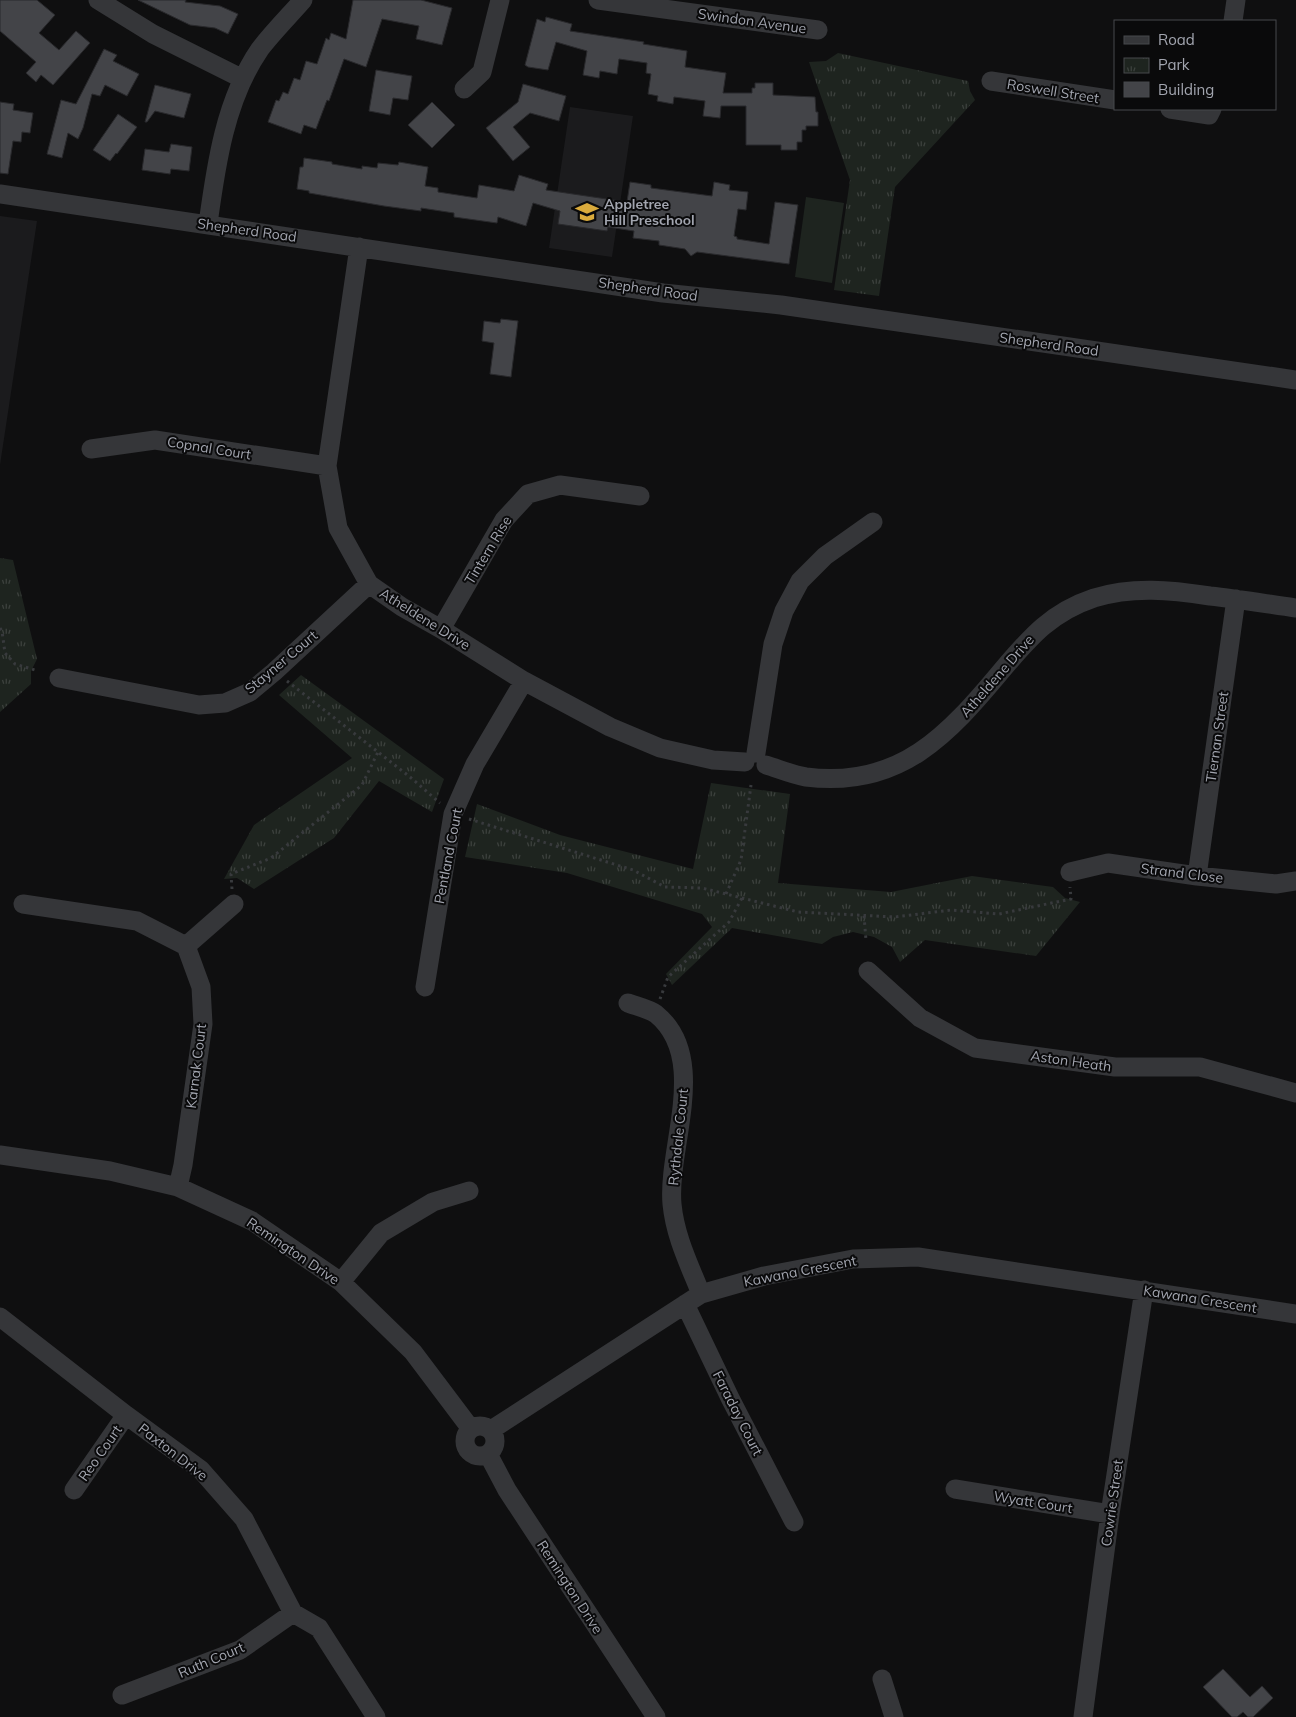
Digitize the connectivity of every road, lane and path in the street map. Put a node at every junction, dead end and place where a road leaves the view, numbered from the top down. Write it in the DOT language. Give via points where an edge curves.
graph roads {
  1 [pos="98,0"];
  2 [pos="303,0"];
  3 [pos="500,0"];
  4 [pos="598,0"];
  5 [pos="1236,0"];
  6 [pos="1233,20"];
  7 [pos="818,30"];
  8 [pos="243,79"];
  9 [pos="991,81"];
  10 [pos="464,89"];
  11 [pos="1114,100"];
  12 [pos="1176,110"];
  13 [pos="1212,110"];
  14 [pos="0,194"];
  15 [pos="208,224"];
  16 [pos="359,247"];
  17 [pos="1296,380"];
  18 [pos="91,449"];
  19 [pos="326,466"];
  20 [pos="640,496"];
  21 [pos="873,522"];
  22 [pos="369,584"];
  23 [pos="1236,599"];
  24 [pos="1296,608"];
  25 [pos="0,628"];
  26 [pos="441,629"];
  27 [pos="35,670"];
  28 [pos="274,672"];
  29 [pos="59,678"];
  30 [pos="524,681"];
  31 [pos="378,752"];
  32 [pos="756,760"];
  33 [pos="751,784"];
  34 [pos="453,814"];
  35 [pos="1070,872"];
  36 [pos="1197,876"];
  37 [pos="1296,881"];
  38 [pos="726,894"];
  39 [pos="742,898"];
  40 [pos="23,904"];
  41 [pos="234,904"];
  42 [pos="864,916"];
  43 [pos="866,940"];
  44 [pos="186,946"];
  45 [pos="868,971"];
  46 [pos="425,987"];
  47 [pos="628,1003"];
  48 [pos="655,1013"];
  49 [pos="1296,1093"];
  50 [pos="0,1155"];
  51 [pos="178,1187"];
  52 [pos="469,1191"];
  53 [pos="341,1282"];
  54 [pos="1144,1290"];
  55 [pos="701,1294"];
  56 [pos="684,1304"];
  57 [pos="1296,1314"];
  58 [pos="0,1317"];
  59 [pos="126,1415"];
  60 [pos="471,1428"];
  61 [pos="491,1430"];
  62 [pos="488,1454"];
  63 [pos="955,1489"];
  64 [pos="74,1490"];
  65 [pos="1110,1514"];
  66 [pos="794,1522"];
  67 [pos="293,1613"];
  68 [pos="882,1679"];
  69 [pos="122,1696"];
  70 [pos="376,1717"];
  71 [pos="656,1717"];
  72 [pos="894,1717"];
  73 [pos="1083,1717"];
  1 -- 8 [label="street" via="153,34"];
  2 -- 8 [label="street" via="260,49"];
  3 -- 10 [label="street" via="482,72"];
  4 -- 7 [label="street, Swindon Avenue"];
  5 -- 6 [label="street"];
  8 -- 15 [label="street" via="222,139"];
  9 -- 11 [label="street, Roswell Street"];
  12 -- 13 [label="street" via="1209,115"];
  14 -- 15 [label="street, Shepherd Road"];
  15 -- 16 [label="street, Shepherd Road"];
  16 -- 17 [label="street, Shepherd Road" via="663,293 781,305"];
  16 -- 19 [label="street, Atheldene Drive"];
  18 -- 19 [label="street, Copnal Court" via="156,440"];
  19 -- 22 [label="street, Atheldene Drive" via="338,528"];
  20 -- 26 [label="street, Tintern Rise" via="560,485 528,494 504,520"];
  21 -- 32 [label="street" via="825,556 800,581 784,611 773,644"];
  22 -- 26 [label="street, Atheldene Drive"];
  22 -- 28 [label="street, Stayner Court"];
  23 -- 24 [label="street, Atheldene Drive"];
  23 -- 32 [label="street, Atheldene Drive" via="1145,589 1094,598 1067,610 1024,642 950,729 914,756 886,769 862,776 804,776"];
  23 -- 36 [label="street, Tiernan Street"];
  25 -- 27 [label="path" via="6,653 15,664"];
  26 -- 30 [label="street, Atheldene Drive"];
  28 -- 29 [label="street, Stayner Court" via="250,692 225,703 199,705"];
  28 -- 31 [label="path"];
  30 -- 32 [label="street, Atheldene Drive" via="610,728 660,748 713,760"];
  30 -- 34 [label="street, Pentland Court" via="475,764"];
  31 -- 34 [label="path"];
  31 -- 41 [label="path" via="362,784 334,808 271,858 230,874"];
  33 -- 38 [label="path" via="741,860"];
  34 -- 38 [label="path" via="633,870 666,887 702,888"];
  34 -- 46 [label="street, Pentland Court"];
  35 -- 36 [label="street, Strand Close" via="1108,863"];
  35 -- 42 [label="path" via="1071,899 999,914 951,910 896,917"];
  36 -- 37 [label="street, Strand Close" via="1276,884"];
  38 -- 39 [label="path"];
  39 -- 42 [label="path" via="798,912"];
  39 -- 48 [label="path" via="729,922 668,977"];
  40 -- 44 [label="street" via="137,921"];
  41 -- 44 [label="street"];
  42 -- 43 [label="path"];
  44 -- 51 [label="street, Karnak Court" via="201,987 203,1024"];
  45 -- 49 [label="street, Aston Heath" via="920,1018 975,1048 1114,1068 1200,1068"];
  47 -- 48 [label="street"];
  48 -- 55 [label="street, Rythdale Court" via="669,1029 683,1069 684,1089 672,1202 680,1242"];
  50 -- 51 [label="street, Remington Drive" via="110,1171"];
  51 -- 53 [label="street, Remington Drive" via="252,1221"];
  52 -- 53 [label="street" via="433,1202 381,1233"];
  53 -- 60 [label="street, Remington Drive" via="413,1352"];
  54 -- 55 [label="street, Kawana Crescent" via="918,1257 853,1260 764,1276"];
  54 -- 57 [label="street, Kawana Crescent"];
  54 -- 65 [label="street, Cowrie Street"];
  55 -- 56 [label="street, Kawana Crescent"];
  56 -- 61 [label="street, Kawana Crescent"];
  56 -- 66 [label="street, Faraday Court"];
  58 -- 59 [label="street, Paxton Drive"];
  59 -- 64 [label="street, Reo Court"];
  59 -- 67 [label="street, Paxton Drive" via="200,1470 244,1519"];
  60 -- 61 [label="street" via="481,1425"];
  60 -- 62 [label="street" via="465,1438 466,1448 478,1456"];
  61 -- 62 [label="street" via="496,1439"];
  62 -- 71 [label="street, Remington Drive" via="507,1490"];
  63 -- 65 [label="street, Wyatt Court"];
  65 -- 73 [label="street, Cowrie Street"];
  67 -- 69 [label="street, Ruth Court" via="240,1650"];
  67 -- 70 [label="street" via="319,1628"];
  68 -- 72 [label="street"];
}
